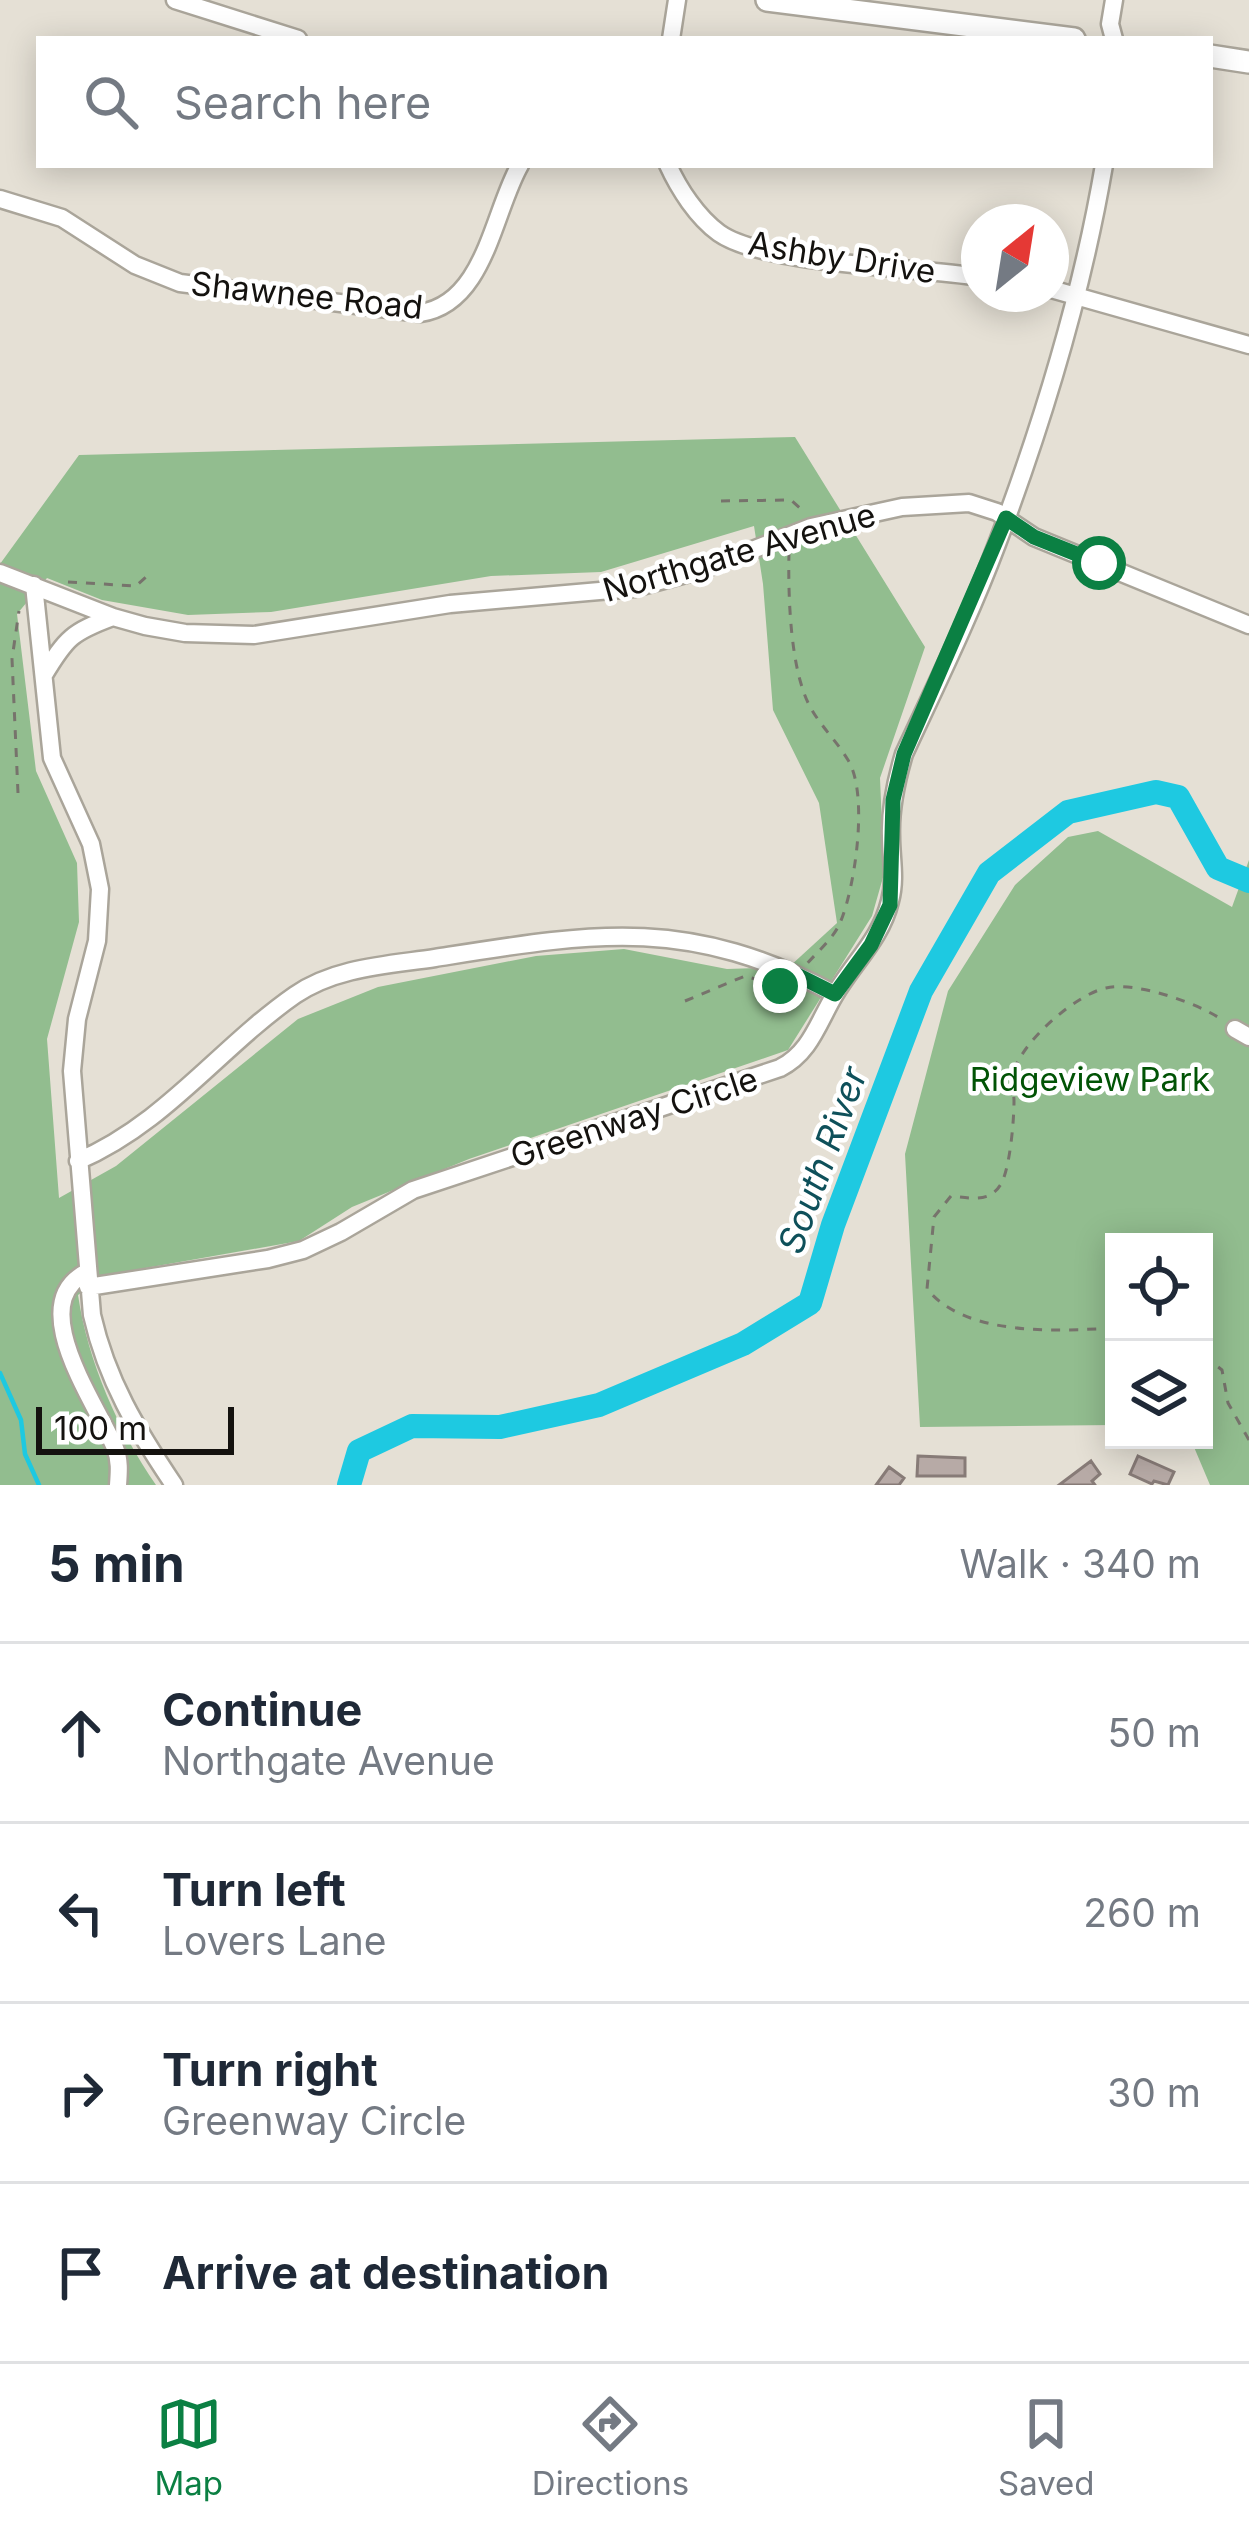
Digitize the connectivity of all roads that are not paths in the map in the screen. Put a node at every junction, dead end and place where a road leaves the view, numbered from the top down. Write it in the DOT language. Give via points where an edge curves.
graph roads {
  1 [pos="175,0"];
  2 [pos="677,0"];
  3 [pos="767,0"];
  4 [pos="1114,0"];
  5 [pos="289,36"];
  6 [pos="671,36"];
  7 [pos="1049,36"];
  8 [pos="1113,36"];
  9 [pos="1213,56"];
  10 [pos="1249,62"];
  11 [pos="519,168"];
  12 [pos="670,168"];
  13 [pos="1103,168"];
  14 [pos="0,200"];
  15 [pos="961,275"];
  16 [pos="1069,293"];
  17 [pos="1076,295"];
  18 [pos="1249,345"];
  19 [pos="1006,518"];
  20 [pos="0,573"];
  21 [pos="34,585"];
  22 [pos="113,617"];
  23 [pos="1249,625"];
  24 [pos="44,676"];
  25 [pos="835,994"];
  26 [pos="78,1161"];
  27 [pos="88,1279"];
  28 [pos="118,1485"];
  29 [pos="174,1485"];
  1 -- 5 [label="street"];
  2 -- 6 [label="street"];
  3 -- 7 [label="main road"];
  4 -- 8 [label="street"];
  9 -- 10 [label="main road"];
  11 -- 14 [label="street, Shawnee Road" via="473,272 447,305 421,313 157,275 62,218"];
  12 -- 15 [label="street, Ashby Drive" via="700,214 734,241"];
  13 -- 17 [label="street, Greenway Circle"];
  16 -- 17 [label="street"];
  17 -- 18 [label="street"];
  17 -- 19 [label="street, Greenway Circle"];
  19 -- 22 [label="street, Northgate Avenue" via="981,505 947,503 861,514 666,580 591,595 450,604 238,636"];
  19 -- 23 [label="street, Northgate Avenue" via="1034,537"];
  19 -- 25 [label="street, Greenway Circle" via="904,754 893,800 890,905"];
  20 -- 21 [label="street, Northgate Avenue"];
  21 -- 22 [label="street, Northgate Avenue"];
  21 -- 24 [label="street"];
  22 -- 24 [label="street" via="71,634"];
  24 -- 26 [label="street" via="52,758 91,844 100,889 73,1045"];
  25 -- 26 [label="street" via="745,955 598,934 334,976 297,994 124,1139"];
  25 -- 27 [label="street, Greenway Circle" via="807,1047 780,1069 413,1190 303,1250"];
  26 -- 27 [label="street"];
  27 -- 28 [label="street" via="76,1277 63,1293 62,1318 76,1371 114,1445"];
  27 -- 29 [label="street" via="107,1371"];
}
